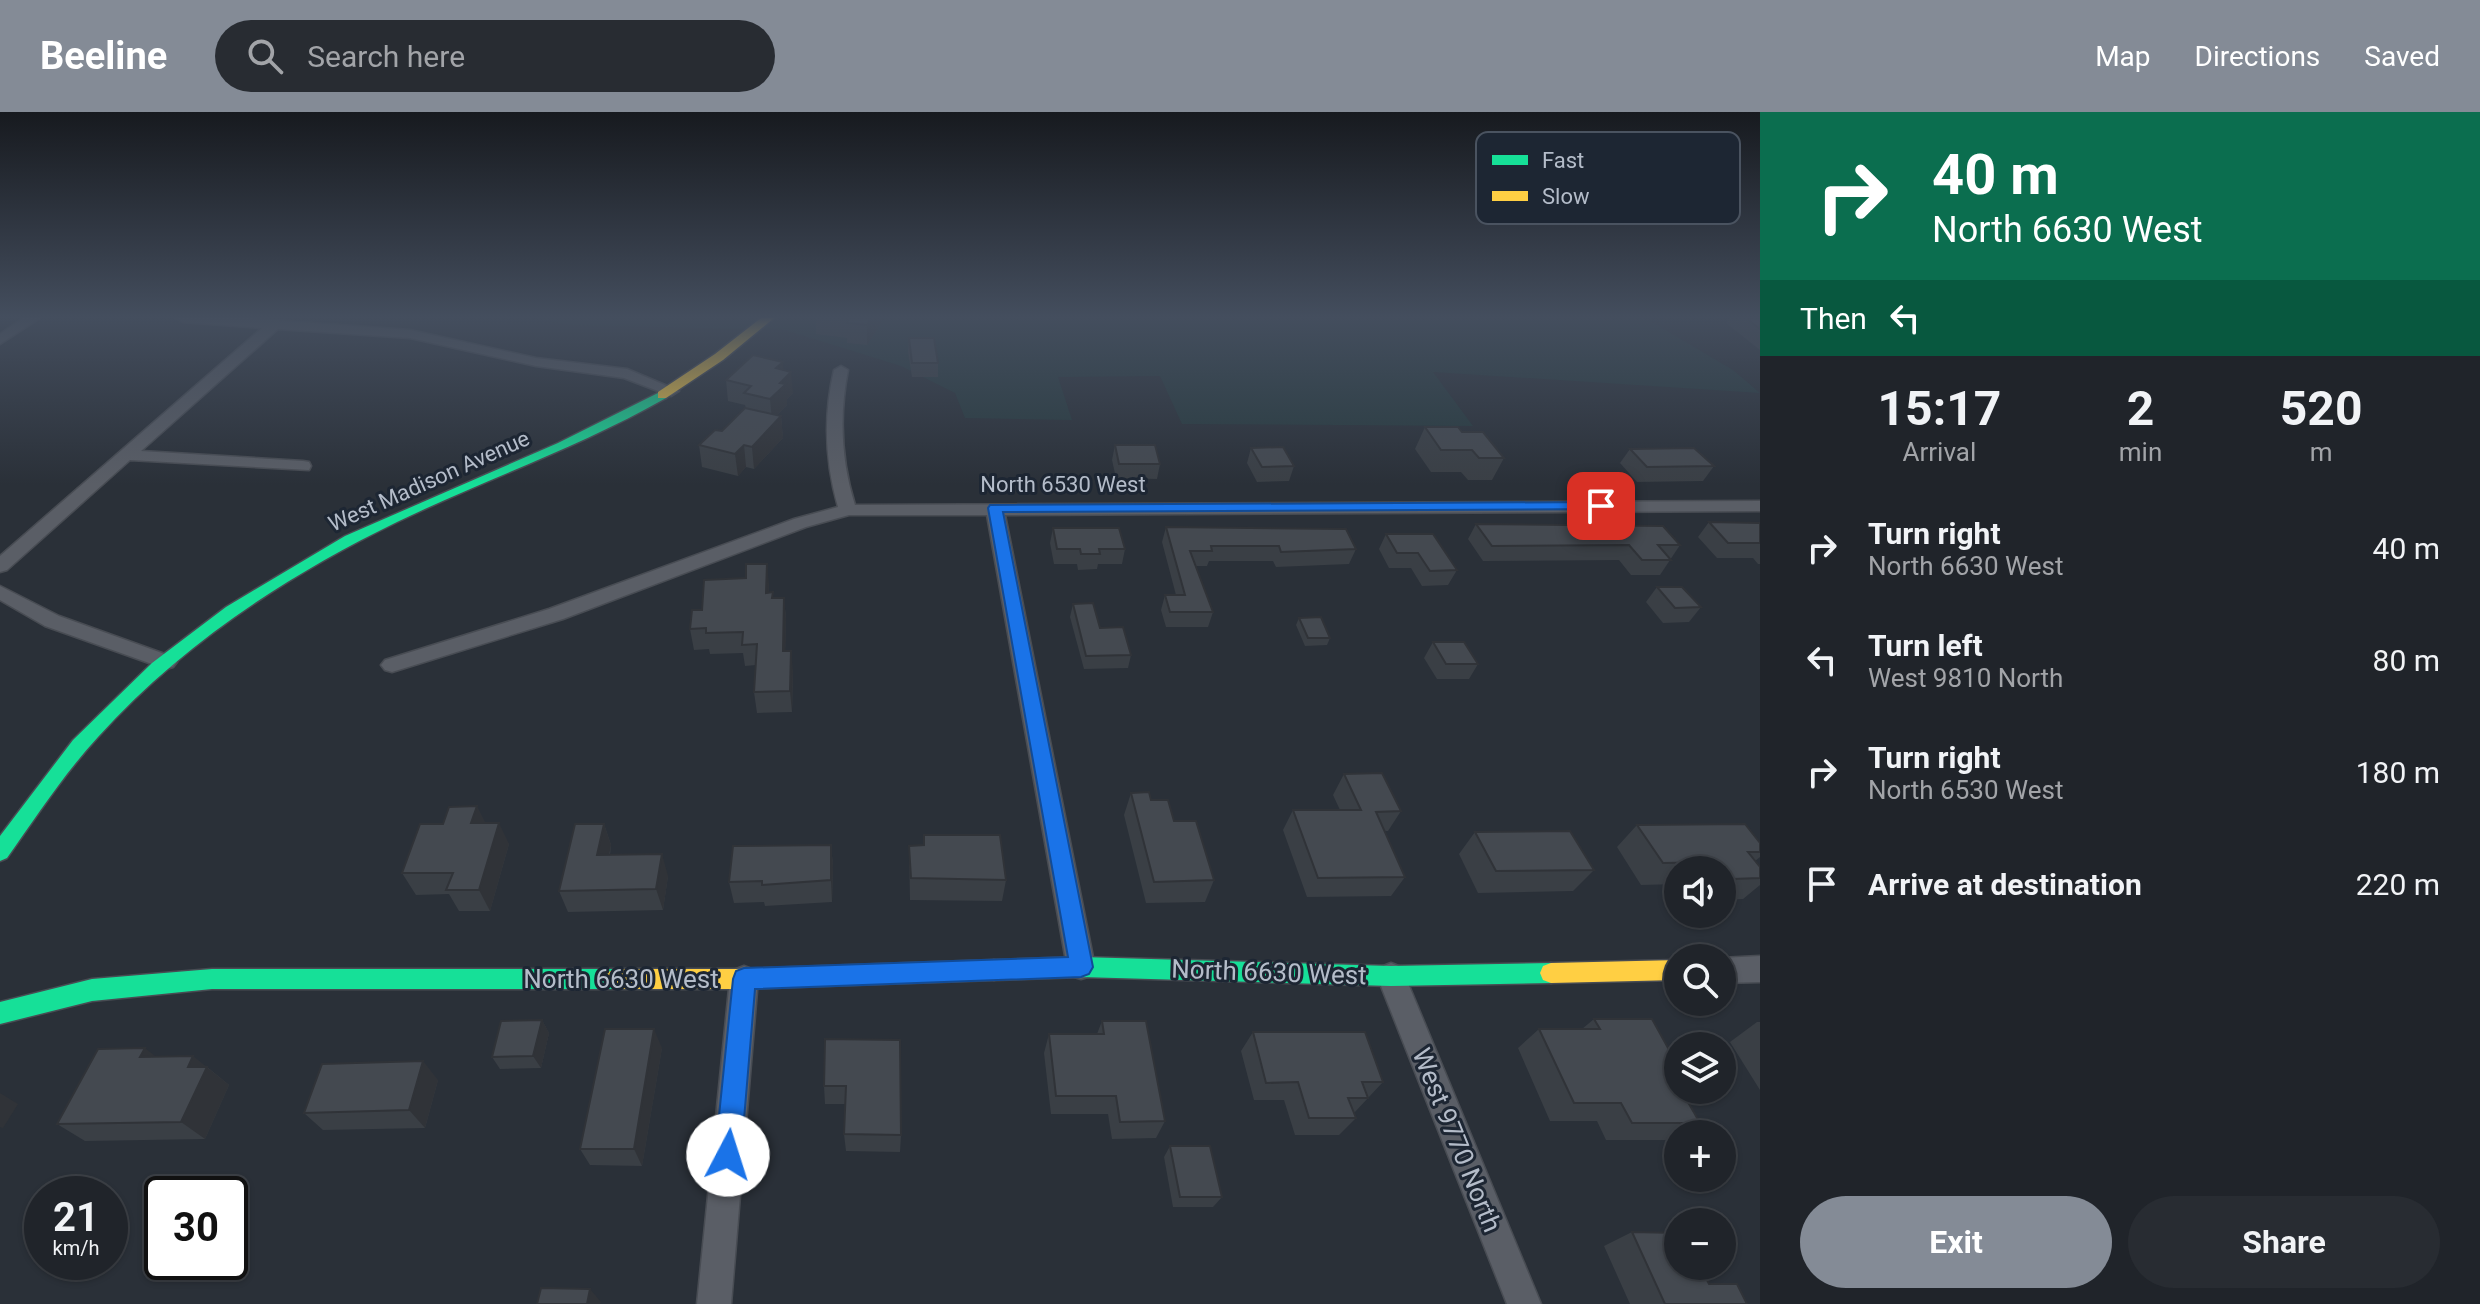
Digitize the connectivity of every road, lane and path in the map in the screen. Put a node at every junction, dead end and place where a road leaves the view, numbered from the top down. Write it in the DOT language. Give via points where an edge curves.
graph roads {
  1 [pos="218,374"];
  2 [pos="624,374"];
  3 [pos="696,374"];
  4 [pos="840,374"];
  5 [pos="671,391"];
  6 [pos="125,455"];
  7 [pos="303,466"];
  8 [pos="1760,506"];
  9 [pos="995,508"];
  10 [pos="848,510"];
  11 [pos="0,566"];
  12 [pos="0,592"];
  13 [pos="166,662"];
  14 [pos="392,665"];
  15 [pos="0,852"];
  16 [pos="1081,967"];
  17 [pos="1760,969"];
  18 [pos="1664,970"];
  19 [pos="1736,970"];
  20 [pos="1391,976"];
  21 [pos="744,979"];
  22 [pos="0,1013"];
  23 [pos="714,1304"];
  24 [pos="1524,1304"];
  1 -- 6 [label="street"];
  2 -- 5 [label="street"];
  3 -- 5 [label="street, West Madison Avenue"];
  4 -- 10 [label="street" via="832,434"];
  5 -- 13 [label="street, West Madison Avenue" via="587,436 345,543 259,594"];
  6 -- 7 [label="street"];
  6 -- 11 [label="street"];
  8 -- 9 [label="street, North 6530 West"];
  9 -- 10 [label="street, North 6530 West"];
  9 -- 16 [label="street"];
  10 -- 14 [label="street, North 6530 West" via="556,614"];
  12 -- 13 [label="street" via="52,621"];
  13 -- 15 [label="street, West Madison Avenue" via="76,749"];
  16 -- 20 [label="street, North 6630 West"];
  16 -- 21 [label="street, North 6630 West"];
  17 -- 19 [label="street"];
  18 -- 20 [label="street, North 6630 West"];
  20 -- 24 [label="street, West 9770 North"];
  21 -- 22 [label="street, North 6630 West" via="212,979 92,990"];
  21 -- 23 [label="street"];
}
